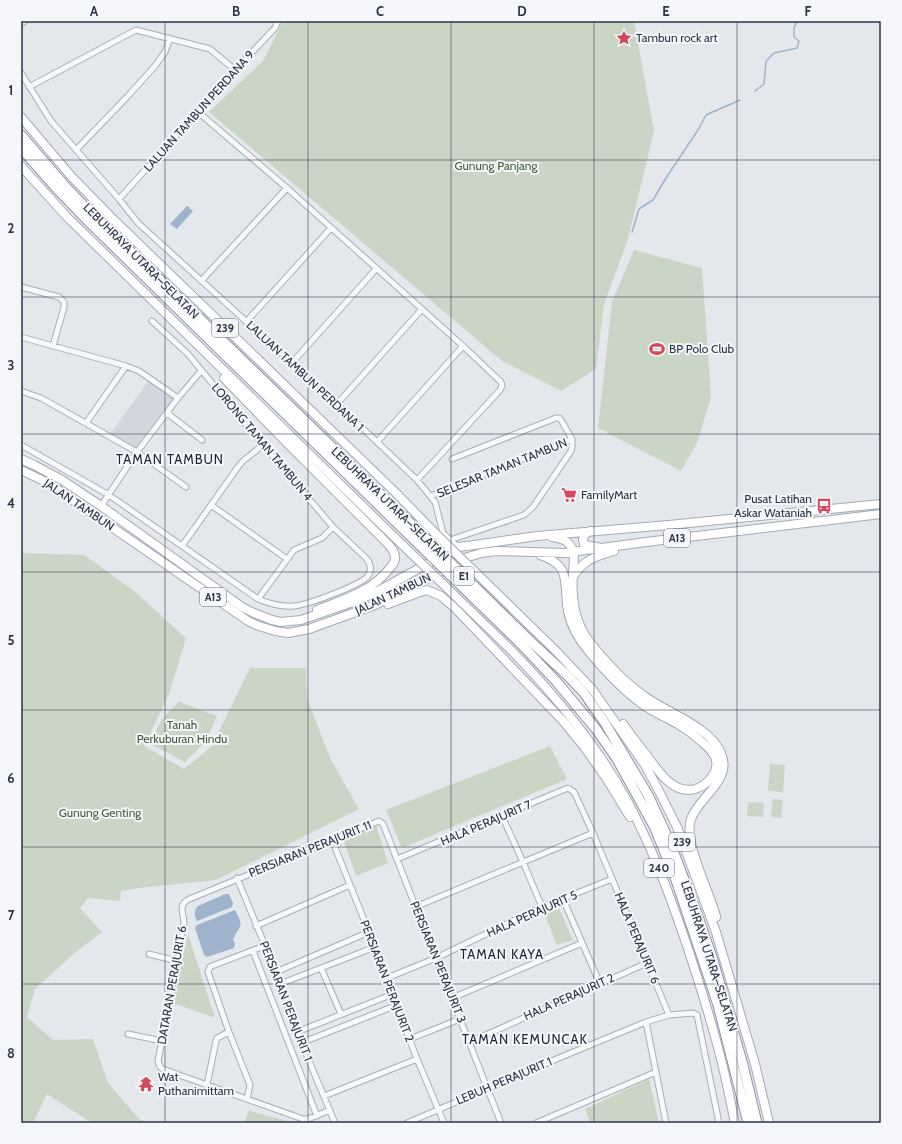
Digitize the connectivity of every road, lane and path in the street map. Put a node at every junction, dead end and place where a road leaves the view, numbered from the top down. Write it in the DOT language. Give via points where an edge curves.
graph roads {
  1 [pos="25,21"];
  2 [pos="278,21"];
  3 [pos="21,23"];
  4 [pos="170,38"];
  5 [pos="235,70"];
  6 [pos="21,73"];
  7 [pos="29,87"];
  8 [pos="198,112"];
  9 [pos="21,117"];
  10 [pos="21,135"];
  11 [pos="21,148"];
  12 [pos="76,150"];
  13 [pos="21,166"];
  14 [pos="287,188"];
  15 [pos="119,199"];
  16 [pos="332,228"];
  17 [pos="376,269"];
  18 [pos="201,281"];
  19 [pos="21,287"];
  20 [pos="422,309"];
  21 [pos="152,321"];
  22 [pos="246,322"];
  23 [pos="179,326"];
  24 [pos="21,338"];
  25 [pos="53,346"];
  26 [pos="463,346"];
  27 [pos="291,364"];
  28 [pos="126,366"];
  29 [pos="201,370"];
  30 [pos="21,391"];
  31 [pos="178,398"];
  32 [pos="337,404"];
  33 [pos="167,413"];
  34 [pos="86,423"];
  35 [pos="572,439"];
  36 [pos="202,440"];
  37 [pos="377,442"];
  38 [pos="263,444"];
  39 [pos="21,445"];
  40 [pos="137,452"];
  41 [pos="21,458"];
  42 [pos="452,459"];
  43 [pos="21,470"];
  44 [pos="417,480"];
  45 [pos="186,487"];
  46 [pos="109,495"];
  47 [pos="431,496"];
  48 [pos="881,504"];
  49 [pos="211,505"];
  50 [pos="101,506"];
  51 [pos="824,510"];
  52 [pos="881,514"];
  53 [pos="398,518"];
  54 [pos="736,518"];
  55 [pos="783,524"];
  56 [pos="333,527"];
  57 [pos="590,531"];
  58 [pos="538,536"];
  59 [pos="450,540"];
  60 [pos="646,542"];
  61 [pos="182,546"];
  62 [pos="458,548"];
  63 [pos="605,548"];
  64 [pos="529,552"];
  65 [pos="574,552"];
  66 [pos="287,559"];
  67 [pos="572,578"];
  68 [pos="258,599"];
  69 [pos="375,605"];
  70 [pos="301,620"];
  71 [pos="523,640"];
  72 [pos="592,688"];
  73 [pos="574,792"];
  74 [pos="502,816"];
  75 [pos="383,824"];
  76 [pos="594,833"];
  77 [pos="645,837"];
  78 [pos="332,840"];
  79 [pos="397,859"];
  80 [pos="523,862"];
  81 [pos="237,878"];
  82 [pos="612,879"];
  83 [pos="350,885"];
  84 [pos="563,899"];
  85 [pos="187,900"];
  86 [pos="416,907"];
  87 [pos="542,908"];
  88 [pos="256,926"];
  89 [pos="369,932"];
  90 [pos="716,932"];
  91 [pos="582,943"];
  92 [pos="264,946"];
  93 [pos="375,947"];
  94 [pos="253,951"];
  95 [pos="149,954"];
  96 [pos="436,958"];
  97 [pos="177,961"];
  98 [pos="647,963"];
  99 [pos="321,968"];
  100 [pos="276,972"];
  101 [pos="387,978"];
  102 [pos="280,984"];
  103 [pos="600,984"];
  104 [pos="393,994"];
  105 [pos="452,998"];
  106 [pos="397,1005"];
  107 [pos="341,1014"];
  108 [pos="669,1015"];
  109 [pos="460,1019"];
  110 [pos="646,1022"];
  111 [pos="228,1032"];
  112 [pos="297,1032"];
  113 [pos="128,1034"];
  114 [pos="410,1039"];
  115 [pos="162,1041"];
  116 [pos="301,1042"];
  117 [pos="470,1042"];
  118 [pos="417,1059"];
  119 [pos="656,1072"];
  120 [pos="207,1085"];
  121 [pos="487,1088"];
  122 [pos="324,1096"];
  123 [pos="247,1099"];
  124 [pos="330,1110"];
  125 [pos="438,1110"];
  126 [pos="317,1116"];
  127 [pos="335,1123"];
  128 [pos="407,1123"];
  129 [pos="444,1123"];
  130 [pos="501,1123"];
  131 [pos="536,1123"];
  132 [pos="666,1123"];
  133 [pos="719,1123"];
  134 [pos="735,1123"];
  135 [pos="748,1123"];
  136 [pos="757,1123"];
  137 [pos="769,1123"];
  1 -- 3 [label="street"];
  2 -- 5 [label="street, LALUAN TAMBUN PERDANA 9" via="275,28"];
  4 -- 5 [label="street" via="210,49"];
  4 -- 7 [label="street" via="136,30"];
  4 -- 12 [label="street" via="165,52 155,66"];
  5 -- 8 [label="street, LALUAN TAMBUN PERDANA 9"];
  6 -- 7 [label="street, LALUAN TAMBUN PERDANA 1"];
  7 -- 12 [label="street, LALUAN TAMBUN PERDANA 1" via="51,121"];
  8 -- 14 [label="street"];
  8 -- 15 [label="street, LALUAN TAMBUN PERDANA 9"];
  9 -- 72 [label="main road, 239, bridge" via="71,176"];
  10 -- 53 [label="highway, LEBUHRAYA UTARA–SELATAN / E1" via="87,209"];
  11 -- 53 [label="highway, LEBUHRAYA UTARA–SELATAN / E1" via="84,217"];
  12 -- 15 [label="street, LALUAN TAMBUN PERDANA 1"];
  13 -- 23 [label="main road, 240" via="66,216"];
  14 -- 16 [label="street"];
  14 -- 18 [label="street"];
  15 -- 18 [label="street, LALUAN TAMBUN PERDANA 1" via="138,223"];
  16 -- 17 [label="street"];
  16 -- 22 [label="street"];
  17 -- 20 [label="street"];
  17 -- 27 [label="street"];
  18 -- 22 [label="street, LALUAN TAMBUN PERDANA 1"];
  19 -- 25 [label="street" via="63,300 64,307"];
  20 -- 26 [label="street"];
  20 -- 32 [label="street"];
  21 -- 29 [label="street, LORONG TAMAN TAMBUN 4" via="188,354"];
  22 -- 27 [label="street, LALUAN TAMBUN PERDANA 1"];
  23 -- 70 [label="main road" via="188,341 394,553 393,563 379,580 353,595 311,612"];
  23 -- 77 [label="main road, 240, bridge" via="511,650 558,701 606,764"];
  24 -- 25 [label="street"];
  25 -- 28 [label="street"];
  26 -- 37 [label="street"];
  26 -- 44 [label="street" via="500,380 502,386"];
  27 -- 32 [label="street, LALUAN TAMBUN PERDANA 1"];
  28 -- 31 [label="street" via="139,371"];
  28 -- 34 [label="street"];
  29 -- 31 [label="street"];
  29 -- 38 [label="street, LORONG TAMAN TAMBUN 4"];
  30 -- 34 [label="street" via="41,398"];
  31 -- 33 [label="street"];
  32 -- 37 [label="street, LALUAN TAMBUN PERDANA 1"];
  33 -- 36 [label="street"];
  33 -- 40 [label="street"];
  34 -- 40 [label="street"];
  35 -- 42 [label="street" via="561,420 556,418"];
  35 -- 47 [label="street, SELESAR TAMAN TAMBUN"];
  35 -- 59 [label="street, SELESAR TAMAN TAMBUN" via="571,451 529,512"];
  37 -- 44 [label="street, LALUAN TAMBUN PERDANA 1"];
  38 -- 49 [label="street" via="242,461"];
  38 -- 56 [label="street, LORONG TAMAN TAMBUN 4"];
  39 -- 46 [label="street"];
  40 -- 45 [label="street"];
  40 -- 46 [label="street"];
  41 -- 50 [label="main road, JALAN TAMBUN / A13" via="62,480"];
  43 -- 69 [label="main road, JALAN TAMBUN / A13" via="48,483 236,614 256,625 288,632 309,629"];
  44 -- 47 [label="street, LALUAN TAMBUN PERDANA 1"];
  46 -- 50 [label="street"];
  46 -- 61 [label="street"];
  47 -- 59 [label="street, LALUAN TAMBUN PERDANA 1" via="443,533"];
  48 -- 51 [label="main road, JALAN TAMBUN / A13"];
  49 -- 61 [label="street"];
  49 -- 66 [label="street"];
  50 -- 70 [label="main road, JALAN TAMBUN / A13" via="242,607 272,620"];
  51 -- 54 [label="main road, JALAN TAMBUN / A13"];
  51 -- 55 [label="main road" via="794,517"];
  52 -- 55 [label="main road, JALAN TAMBUN / A13"];
  53 -- 71 [label="highway, LEBUHRAYA UTARA–SELATAN / E1, bridge"];
  54 -- 55 [label="main road" via="748,521 772,520"];
  54 -- 57 [label="main road, JALAN TAMBUN / A13"];
  55 -- 60 [label="main road, JALAN TAMBUN / A13"];
  56 -- 66 [label="street" via="322,538 294,550"];
  56 -- 68 [label="street, LORONG TAMAN TAMBUN 4" via="370,564 369,574 364,580 299,606 273,605"];
  57 -- 58 [label="main road, JALAN TAMBUN / A13"];
  57 -- 63 [label="main road" via="584,535 584,544"];
  58 -- 62 [label="main road, JALAN TAMBUN / A13"];
  58 -- 65 [label="main road" via="564,540"];
  59 -- 62 [label="street, LALUAN TAMBUN PERDANA 1"];
  60 -- 63 [label="main road, JALAN TAMBUN / A13"];
  60 -- 67 [label="main road" via="587,560"];
  61 -- 68 [label="street"];
  62 -- 70 [label="main road, JALAN TAMBUN / A13" via="373,594"];
  63 -- 65 [label="main road, JALAN TAMBUN / A13"];
  64 -- 65 [label="main road, JALAN TAMBUN / A13"];
  64 -- 69 [label="main road, JALAN TAMBUN / A13" via="481,553 464,558"];
  64 -- 72 [label="main road" via="548,558 562,570 568,612 574,629 580,641 604,668 643,704 693,734 711,751 717,763 710,780 700,787 687,790 680,789 666,780 608,704"];
  65 -- 67 [label="main road"];
  66 -- 68 [label="street"];
  67 -- 90 [label="main road" via="575,610 580,626 595,649 629,685 697,727 718,748 722,756 724,762 721,776 696,810 690,830 693,849 716,916"];
  69 -- 77 [label="main road" via="387,604 427,590 441,596 455,608 564,722 606,778"];
  71 -- 135 [label="highway, LEBUHRAYA UTARA–SELATAN / E1" via="596,729 617,759 654,826 675,877 718,1005"];
  71 -- 136 [label="highway, LEBUHRAYA UTARA–SELATAN / E1" via="567,675 584,693 648,795 671,845 715,967"];
  72 -- 90 [label="main road, 239" via="645,765 677,827"];
  73 -- 74 [label="street, HALA PERAJURIT 7" via="568,788"];
  73 -- 76 [label="street, HALA PERAJURIT 6"];
  74 -- 79 [label="street, HALA PERAJURIT 7"];
  74 -- 80 [label="street"];
  75 -- 78 [label="street, PERSIARAN PERAJURIT 11" via="377,821"];
  75 -- 79 [label="street, PERSIARAN PERAJURIT 3"];
  76 -- 80 [label="street"];
  76 -- 82 [label="street, HALA PERAJURIT 6"];
  77 -- 134 [label="main road, 240" via="668,890 697,976 720,1056"];
  78 -- 81 [label="street, PERSIARAN PERAJURIT 11"];
  78 -- 83 [label="street, PERSIARAN PERAJURIT 2"];
  79 -- 86 [label="street, PERSIARAN PERAJURIT 3"];
  80 -- 86 [label="street"];
  80 -- 87 [label="street"];
  81 -- 85 [label="street, PERSIARAN PERAJURIT 11"];
  81 -- 88 [label="street, PERSIARAN PERAJURIT 1"];
  82 -- 84 [label="street, HALA PERAJURIT 5"];
  82 -- 98 [label="street, HALA PERAJURIT 6"];
  83 -- 88 [label="street"];
  83 -- 89 [label="street, PERSIARAN PERAJURIT 2"];
  84 -- 87 [label="street, HALA PERAJURIT 5"];
  84 -- 91 [label="street"];
  85 -- 97 [label="street, DATARAN PERAJURIT 6" via="181,908 184,923"];
  86 -- 96 [label="street, PERSIARAN PERAJURIT 3"];
  87 -- 96 [label="street, HALA PERAJURIT 5"];
  88 -- 92 [label="street, PERSIARAN PERAJURIT 1"];
  89 -- 93 [label="street, PERSIARAN PERAJURIT 2"];
  89 -- 100 [label="street"];
  90 -- 137 [label="main road, 239" via="755,1064"];
  91 -- 103 [label="street"];
  91 -- 105 [label="street"];
  92 -- 94 [label="street"];
  92 -- 100 [label="street, PERSIARAN PERAJURIT 1"];
  93 -- 99 [label="street"];
  93 -- 101 [label="street, PERSIARAN PERAJURIT 2"];
  94 -- 111 [label="street" via="209,969 208,974"];
  94 -- 126 [label="street, PERSIARAN PERAJURIT 1"];
  95 -- 97 [label="street"];
  96 -- 101 [label="street, HALA PERAJURIT 5"];
  96 -- 105 [label="street, PERSIARAN PERAJURIT 3"];
  97 -- 115 [label="street, DATARAN PERAJURIT 6"];
  98 -- 103 [label="street, HALA PERAJURIT 2"];
  98 -- 108 [label="street, HALA PERAJURIT 6"];
  99 -- 102 [label="street"];
  99 -- 107 [label="street"];
  100 -- 102 [label="street, PERSIARAN PERAJURIT 1"];
  101 -- 104 [label="street, PERSIARAN PERAJURIT 2"];
  102 -- 112 [label="street, PERSIARAN PERAJURIT 1"];
  103 -- 117 [label="street, HALA PERAJURIT 2"];
  104 -- 106 [label="street, PERSIARAN PERAJURIT 2"];
  104 -- 107 [label="street"];
  105 -- 109 [label="street, PERSIARAN PERAJURIT 3"];
  106 -- 114 [label="street, PERSIARAN PERAJURIT 2"];
  106 -- 116 [label="street"];
  107 -- 112 [label="street"];
  108 -- 110 [label="street, LEBUH PERAJURIT 1"];
  108 -- 133 [label="street" via="693,1013 698,1016"];
  109 -- 114 [label="street"];
  109 -- 117 [label="street, PERSIARAN PERAJURIT 3"];
  110 -- 119 [label="street"];
  110 -- 121 [label="street, LEBUH PERAJURIT 1"];
  111 -- 120 [label="street" via="216,1040"];
  111 -- 123 [label="street" via="250,1084"];
  112 -- 116 [label="street, PERSIARAN PERAJURIT 1"];
  113 -- 115 [label="street"];
  114 -- 118 [label="street, PERSIARAN PERAJURIT 2"];
  115 -- 120 [label="street, DATARAN PERAJURIT 6" via="158,1063 160,1067"];
  116 -- 122 [label="street, PERSIARAN PERAJURIT 1"];
  117 -- 121 [label="street, PERSIARAN PERAJURIT 3"];
  118 -- 122 [label="street"];
  118 -- 125 [label="street, PERSIARAN PERAJURIT 2"];
  119 -- 131 [label="street"];
  119 -- 132 [label="street"];
  120 -- 123 [label="street"];
  121 -- 125 [label="street, LEBUH PERAJURIT 1"];
  121 -- 130 [label="street, PERSIARAN PERAJURIT 3"];
  122 -- 124 [label="street, PERSIARAN PERAJURIT 1"];
  123 -- 126 [label="street" via="307,1120"];
  124 -- 126 [label="street"];
  124 -- 127 [label="street, PERSIARAN PERAJURIT 1"];
  125 -- 128 [label="street, LEBUH PERAJURIT 1"];
  125 -- 129 [label="street, PERSIARAN PERAJURIT 2"];
}
